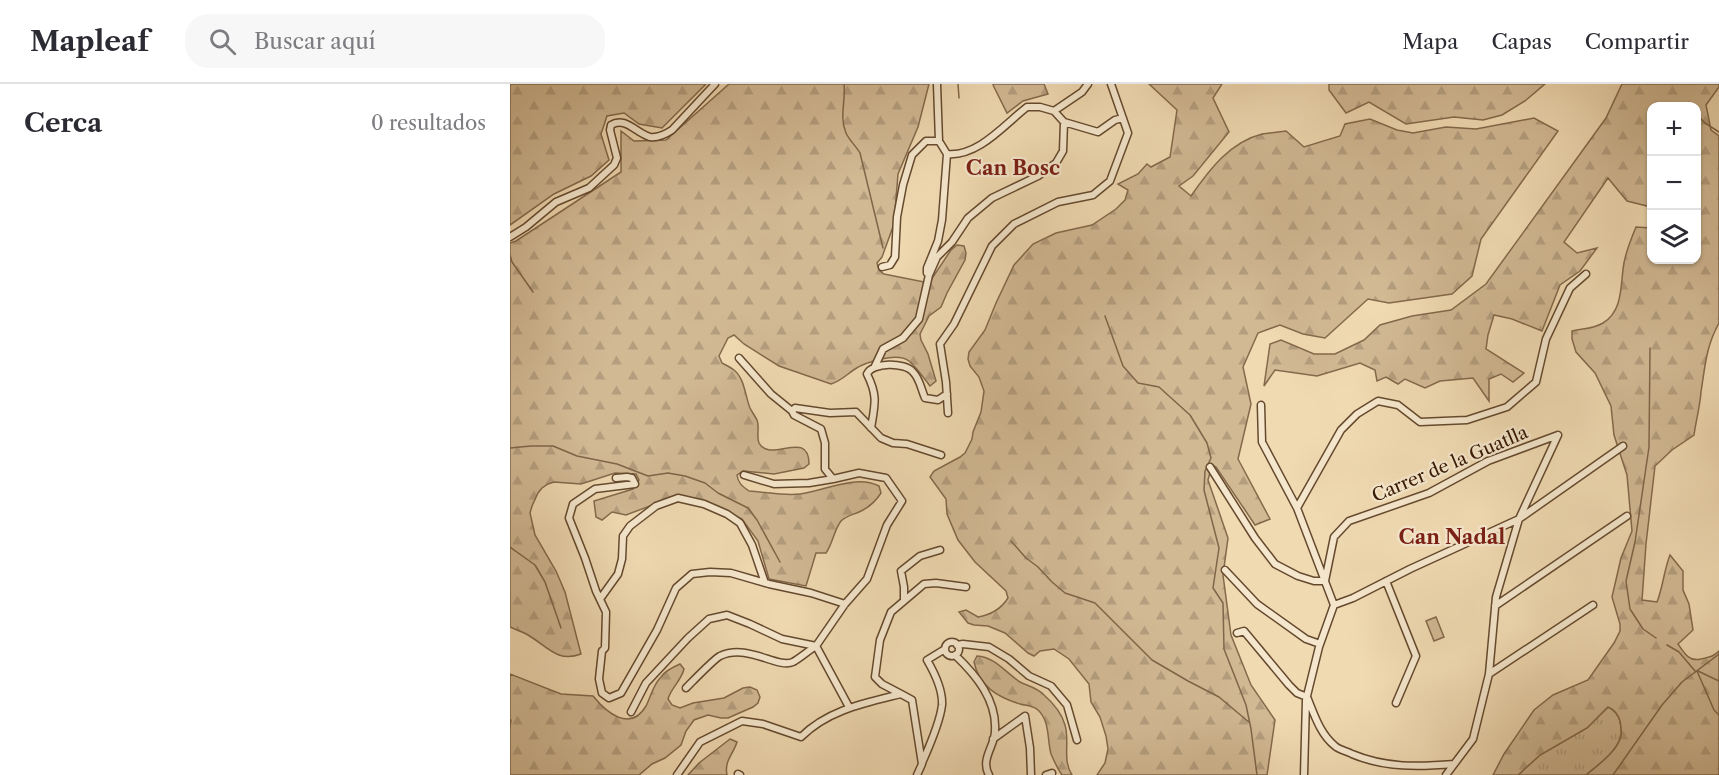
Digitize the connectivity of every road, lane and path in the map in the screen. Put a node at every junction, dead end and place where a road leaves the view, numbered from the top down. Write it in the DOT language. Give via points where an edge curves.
graph roads {
  1 [pos="715,84"];
  2 [pos="937,84"];
  3 [pos="1088,84"];
  4 [pos="1111,84"];
  5 [pos="1054,111"];
  6 [pos="1123,118"];
  7 [pos="1064,122"];
  8 [pos="939,141"];
  9 [pos="947,154"];
  10 [pos="510,237"];
  11 [pos="882,267"];
  12 [pos="1586,274"];
  13 [pos="929,275"];
  14 [pos="739,358"];
  15 [pos="875,366"];
  16 [pos="947,394"];
  17 [pos="1261,405"];
  18 [pos="793,413"];
  19 [pos="948,413"];
  20 [pos="871,428"];
  21 [pos="1623,446"];
  22 [pos="941,455"];
  23 [pos="1210,467"];
  24 [pos="744,475"];
  25 [pos="616,478"];
  26 [pos="833,479"];
  27 [pos="1297,508"];
  28 [pos="1627,516"];
  29 [pos="1519,519"];
  30 [pos="940,550"];
  31 [pos="1225,570"];
  32 [pos="1325,581"];
  33 [pos="1386,581"];
  34 [pos="765,583"];
  35 [pos="966,587"];
  36 [pos="600,599"];
  37 [pos="904,600"];
  38 [pos="845,604"];
  39 [pos="1334,605"];
  40 [pos="1593,605"];
  41 [pos="1495,606"];
  42 [pos="1237,633"];
  43 [pos="1320,644"];
  44 [pos="957,645"];
  45 [pos="816,646"];
  46 [pos="945,649"];
  47 [pos="955,655"];
  48 [pos="1490,674"];
  49 [pos="686,688"];
  50 [pos="901,694"];
  51 [pos="1307,697"];
  52 [pos="1396,703"];
  53 [pos="849,707"];
  54 [pos="631,712"];
  55 [pos="993,740"];
  56 [pos="1077,740"];
  57 [pos="1454,764"];
  58 [pos="677,775"];
  59 [pos="917,775"];
  60 [pos="989,775"];
  61 [pos="1031,775"];
  62 [pos="1304,775"];
  63 [pos="1446,775"];
  1 -- 10 [label="street" via="665,134 649,137 622,122 611,125 614,165 589,188 556,202"];
  2 -- 8 [label="street"];
  3 -- 5 [label="street"];
  4 -- 6 [label="street"];
  5 -- 7 [label="street"];
  5 -- 9 [label="street" via="1027,107 1002,130 968,152"];
  6 -- 7 [label="street" via="1098,132"];
  6 -- 16 [label="street" via="1128,133 1110,181 1093,195 1058,202 1014,224 992,246 940,344"];
  7 -- 13 [label="street" via="1063,151 1056,163 992,198 968,218"];
  8 -- 9 [label="street"];
  8 -- 11 [label="street" via="926,141 912,155 897,217 894,257 890,265"];
  9 -- 13 [label="street" via="942,220 927,268"];
  12 -- 27 [label="street" via="1570,288 1546,339 1536,382 1507,407 1467,420 1420,422 1398,405 1378,401 1341,430"];
  13 -- 15 [label="street" via="920,319 903,338 883,349"];
  14 -- 18 [label="street"];
  15 -- 16 [label="street" via="901,365 912,370 925,398 938,400"];
  15 -- 20 [label="street" via="867,374 875,389"];
  16 -- 19 [label="street"];
  17 -- 27 [label="street" via="1262,442"];
  18 -- 20 [label="street" via="795,408 856,412"];
  18 -- 26 [label="street" via="821,429 825,469"];
  20 -- 22 [label="street" via="881,438"];
  21 -- 29 [label="street"];
  23 -- 32 [label="street" via="1275,564 1298,576"];
  24 -- 26 [label="street" via="774,484"];
  25 -- 36 [label="street" via="632,478 635,484 595,489 573,504 568,518"];
  26 -- 38 [label="street" via="859,473 886,478 902,501 887,525 867,579"];
  27 -- 32 [label="street"];
  28 -- 41 [label="street"];
  29 -- 32 [label="street, Carrer de la Guatlla" via="1558,435 1488,461 1429,493 1349,521 1334,537"];
  29 -- 33 [label="street"];
  29 -- 41 [label="street"];
  30 -- 37 [label="street" via="920,556 901,571"];
  31 -- 43 [label="street" via="1257,604 1306,639"];
  32 -- 39 [label="street"];
  33 -- 39 [label="street"];
  33 -- 52 [label="street" via="1416,656"];
  34 -- 36 [label="street" via="740,523 704,504 678,498 656,506 630,526 623,536 618,574"];
  34 -- 36 [label="street" via="731,573 692,574 676,588 621,693 609,698 602,693 599,679 606,612"];
  34 -- 38 [label="street"];
  35 -- 37 [label="street" via="924,584"];
  37 -- 50 [label="street" via="891,612 883,631 875,677"];
  38 -- 45 [label="street"];
  39 -- 43 [label="street"];
  40 -- 48 [label="street"];
  41 -- 48 [label="street"];
  42 -- 51 [label="street" via="1244,631 1289,685"];
  43 -- 51 [label="street"];
  44 -- 46 [label="street" via="950,642"];
  44 -- 47 [label="street"];
  44 -- 56 [label="street" via="989,647 1029,676 1051,686 1067,705"];
  45 -- 49 [label="street" via="791,663 746,652 719,657"];
  45 -- 53 [label="street"];
  45 -- 54 [label="street" via="782,639 727,615 709,619 646,683"];
  46 -- 47 [label="street" via="947,654"];
  46 -- 59 [label="street" via="927,660 936,675 942,704 933,739"];
  47 -- 55 [label="street" via="985,689 992,706"];
  48 -- 57 [label="street" via="1473,739"];
  50 -- 53 [label="street"];
  50 -- 59 [label="street" via="912,700 921,764"];
  51 -- 57 [label="street" via="1318,725 1335,747 1367,760 1400,766"];
  51 -- 62 [label="street"];
  53 -- 58 [label="street" via="801,737 742,721 699,742"];
  55 -- 60 [label="street" via="986,759"];
  55 -- 61 [label="street" via="1025,716"];
  57 -- 63 [label="street"];
}
